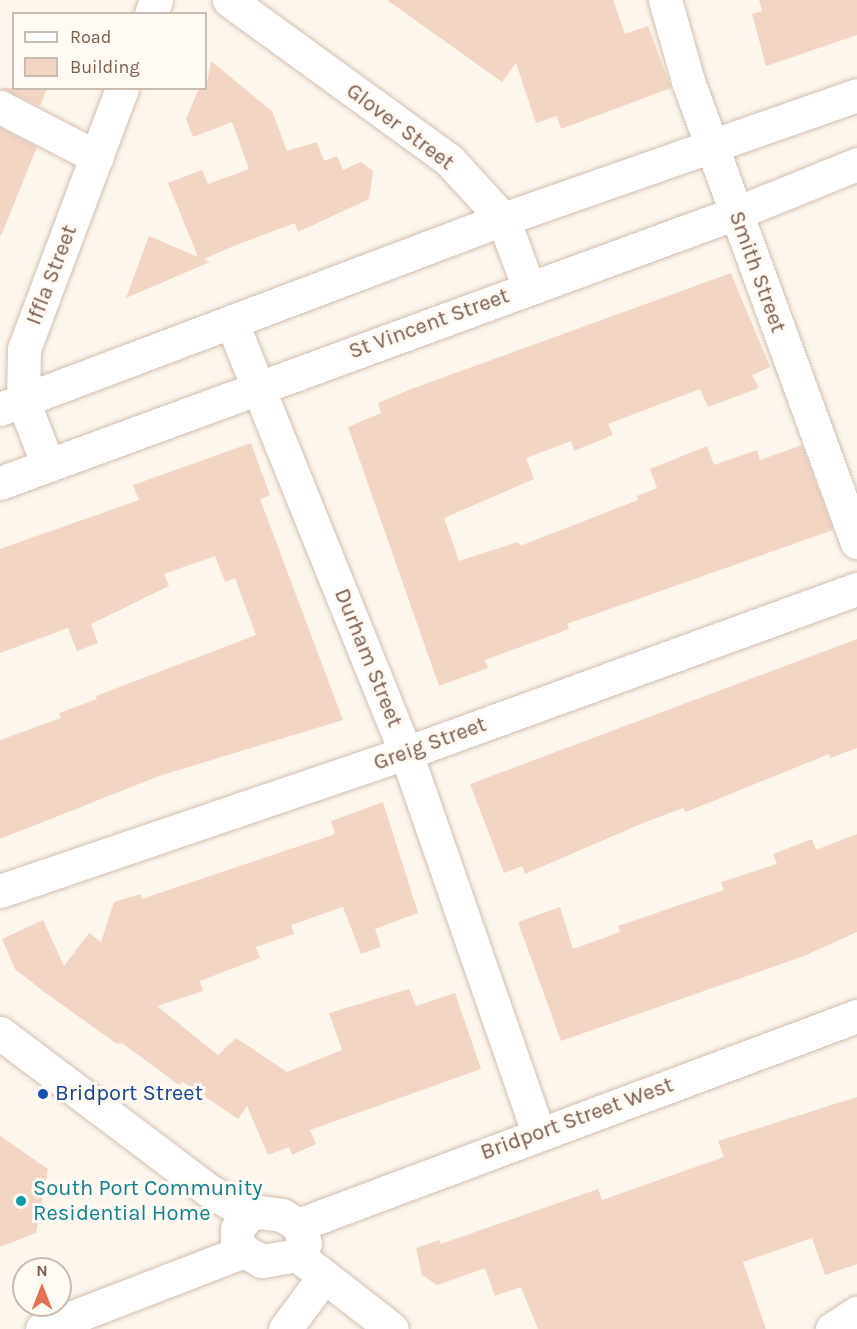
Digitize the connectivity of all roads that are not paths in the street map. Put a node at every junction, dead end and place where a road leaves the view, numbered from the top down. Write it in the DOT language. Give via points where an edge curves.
graph roads {
  1 [pos="229,0"];
  2 [pos="664,0"];
  3 [pos="121,90"];
  4 [pos="857,95"];
  5 [pos="0,107"];
  6 [pos="712,149"];
  7 [pos="96,157"];
  8 [pos="857,164"];
  9 [pos="736,213"];
  10 [pos="503,219"];
  11 [pos="529,288"];
  12 [pos="232,323"];
  13 [pos="12,345"];
  14 [pos="257,386"];
  15 [pos="11,405"];
  16 [pos="48,465"];
  17 [pos="0,483"];
  18 [pos="857,542"];
  19 [pos="857,589"];
  20 [pos="406,753"];
  21 [pos="0,891"];
  22 [pos="857,1016"];
  23 [pos="0,1033"];
  24 [pos="538,1133"];
  25 [pos="249,1214"];
  26 [pos="297,1240"];
  27 [pos="244,1251"];
  28 [pos="323,1278"];
  29 [pos="857,1313"];
  30 [pos="42,1329"];
  31 [pos="285,1329"];
  32 [pos="392,1329"];
  33 [pos="832,1329"];
  1 -- 10 [label="street, Glover Street" via="449,160"];
  2 -- 6 [label="street, Smith Street"];
  3 -- 7 [label="street, Iffla Street"];
  4 -- 6 [label="street"];
  5 -- 7 [label="street"];
  6 -- 9 [label="street, Smith Street"];
  6 -- 10 [label="street"];
  7 -- 13 [label="street, Iffla Street"];
  8 -- 9 [label="street, St Vincent Street"];
  9 -- 11 [label="street, St Vincent Street"];
  9 -- 18 [label="street, Smith Street"];
  10 -- 11 [label="street, Glover Street"];
  10 -- 12 [label="street"];
  11 -- 14 [label="street, St Vincent Street"];
  12 -- 14 [label="street, Durham Street"];
  12 -- 15 [label="street"];
  13 -- 15 [label="street, Iffla Street"];
  14 -- 16 [label="street, St Vincent Street"];
  14 -- 20 [label="street, Durham Street"];
  15 -- 16 [label="street, Iffla Street"];
  16 -- 17 [label="street, St Vincent Street"];
  19 -- 20 [label="street, Greig Street"];
  20 -- 21 [label="street, Greig Street"];
  20 -- 24 [label="street, Durham Street"];
  22 -- 24 [label="street, Bridport Street West"];
  23 -- 25 [label="street" via="208,1190"];
  24 -- 26 [label="street, Bridport Street West"];
  25 -- 26 [label="street" via="282,1215"];
  25 -- 27 [label="street" via="236,1236"];
  26 -- 27 [label="street" via="262,1261"];
  26 -- 28 [label="street"];
  27 -- 30 [label="street"];
  28 -- 31 [label="street"];
  28 -- 32 [label="street"];
  29 -- 33 [label="street"];
}
